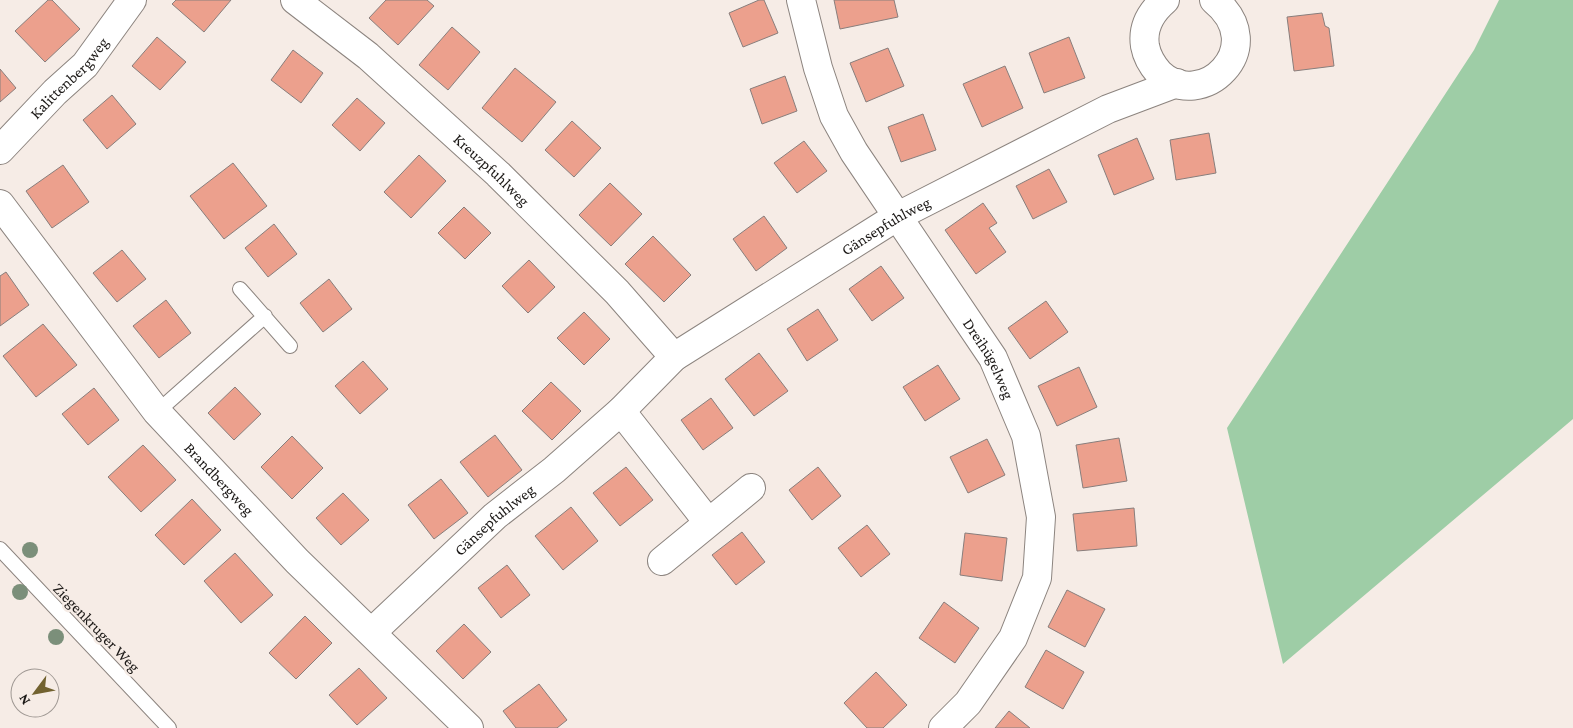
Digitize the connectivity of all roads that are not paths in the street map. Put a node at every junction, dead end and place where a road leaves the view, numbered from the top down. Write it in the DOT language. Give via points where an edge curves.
graph roads {
  1 [pos="132,0"];
  2 [pos="294,0"];
  3 [pos="801,0"];
  4 [pos="1165,0"];
  5 [pos="1214,0"];
  6 [pos="1177,84"];
  7 [pos="0,150"];
  8 [pos="0,204"];
  9 [pos="898,216"];
  10 [pos="240,289"];
  11 [pos="265,316"];
  12 [pos="290,346"];
  13 [pos="674,357"];
  14 [pos="621,411"];
  15 [pos="157,412"];
  16 [pos="751,488"];
  17 [pos="708,522"];
  18 [pos="0,549"];
  19 [pos="662,561"];
  20 [pos="372,632"];
  21 [pos="169,728"];
  22 [pos="468,728"];
  23 [pos="943,728"];
  1 -- 7 [label="street, Kalittenbergweg" via="85,65"];
  2 -- 13 [label="street, Kreuzpfuhlweg" via="368,56 498,174 617,292"];
  3 -- 9 [label="street, Dreihügelweg" via="834,116 854,152"];
  4 -- 6 [label="street" via="1155,8 1147,22 1144,37 1146,53 1153,66"];
  5 -- 6 [label="street, Gänsepfuhlweg" via="1225,8 1237,35 1229,64 1206,82 1192,86"];
  6 -- 9 [label="street, Gänsepfuhlweg" via="1108,108"];
  8 -- 15 [label="street, Brandbergweg"];
  9 -- 13 [label="street, Gänsepfuhlweg"];
  9 -- 23 [label="street, Dreihügelweg" via="993,358 1026,436 1041,517 1037,578 1013,638 968,703"];
  10 -- 11 [label="lane"];
  11 -- 12 [label="lane"];
  11 -- 15 [label="lane"];
  13 -- 14 [label="street, Gänsepfuhlweg"];
  14 -- 17 [label="street"];
  14 -- 20 [label="street, Gänsepfuhlweg" via="495,516"];
  15 -- 20 [label="street, Brandbergweg" via="297,562"];
  16 -- 17 [label="street"];
  17 -- 19 [label="street"];
  18 -- 21 [label="lane, Ziegenkruger Weg"];
  20 -- 22 [label="street, Brandbergweg"];
}
